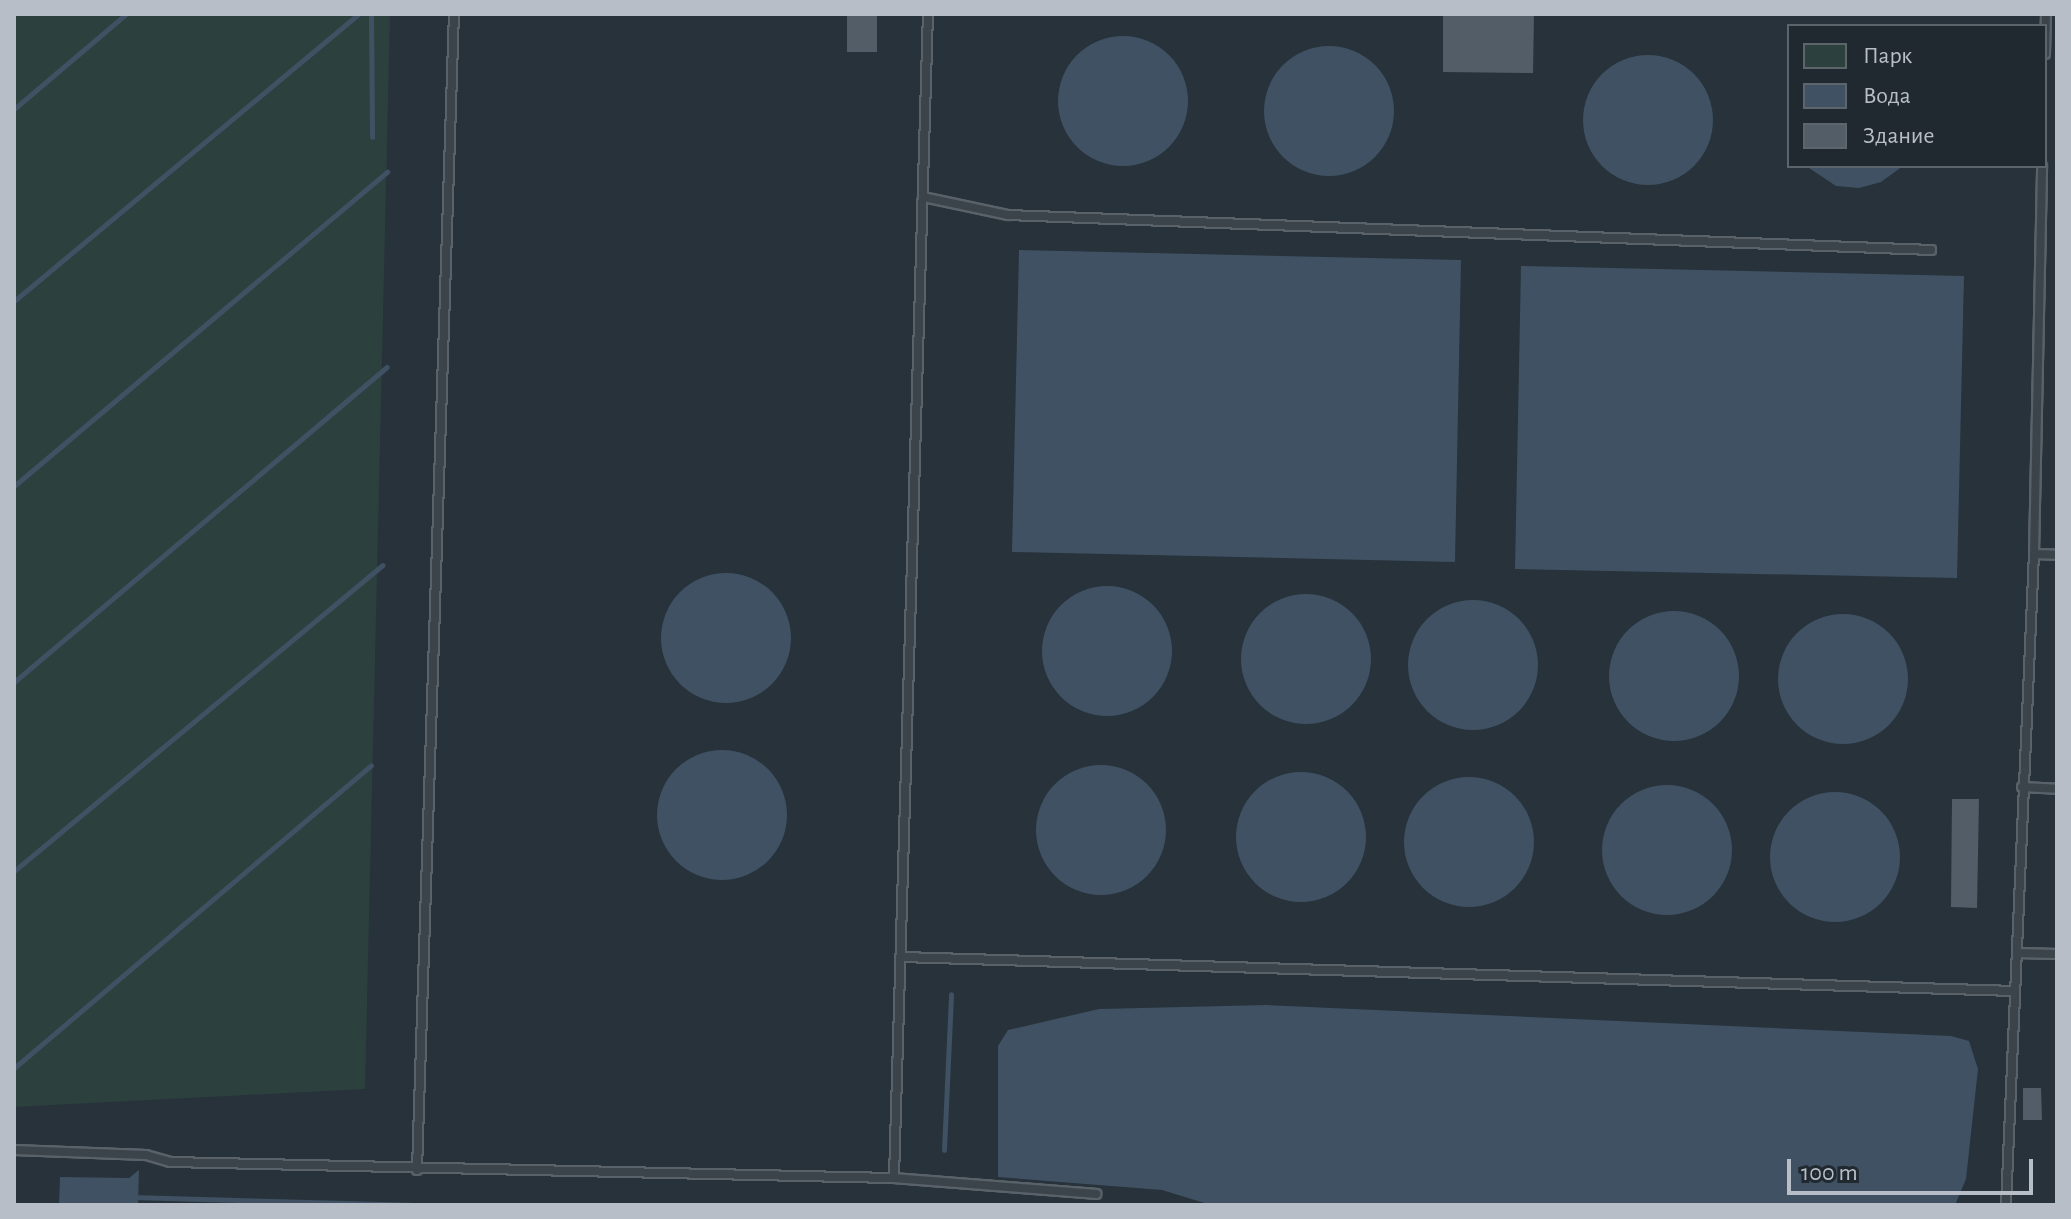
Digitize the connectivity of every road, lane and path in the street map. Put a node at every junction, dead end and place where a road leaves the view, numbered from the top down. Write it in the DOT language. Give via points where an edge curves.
graph roads {
  1 [pos="454,14"];
  2 [pos="928,14"];
  3 [pos="2042,168"];
  4 [pos="923,197"];
  5 [pos="1931,250"];
  6 [pos="2034,554"];
  7 [pos="2057,555"];
  8 [pos="2022,787"];
  9 [pos="2057,789"];
  10 [pos="2017,953"];
  11 [pos="2057,954"];
  12 [pos="902,957"];
  13 [pos="2014,991"];
  14 [pos="14,1150"];
  15 [pos="417,1170"];
  16 [pos="894,1178"];
  17 [pos="1096,1194"];
  18 [pos="2006,1205"];
  1 -- 15 [label="lane"];
  2 -- 4 [label="lane"];
  3 -- 6 [label="lane"];
  4 -- 5 [label="lane" via="1008,215"];
  4 -- 12 [label="lane"];
  6 -- 7 [label="lane"];
  6 -- 8 [label="lane"];
  8 -- 9 [label="lane"];
  8 -- 10 [label="lane"];
  10 -- 11 [label="lane"];
  10 -- 13 [label="lane"];
  12 -- 13 [label="lane"];
  12 -- 16 [label="lane"];
  13 -- 18 [label="lane"];
  14 -- 15 [label="lane"];
  15 -- 16 [label="lane"];
  16 -- 17 [label="lane"];
}
